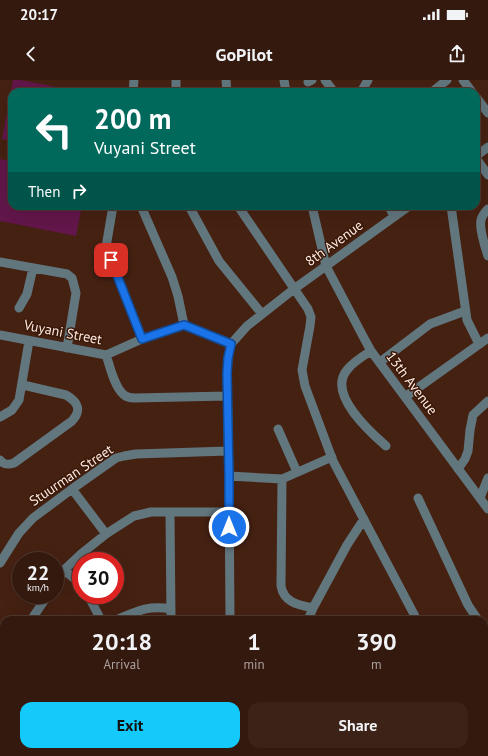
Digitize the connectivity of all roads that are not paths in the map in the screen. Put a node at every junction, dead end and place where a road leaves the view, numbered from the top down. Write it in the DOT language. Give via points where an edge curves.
graph roads {
  1 [pos="447,80"];
  2 [pos="476,80"];
  3 [pos="468,86"];
  4 [pos="437,88"];
  5 [pos="480,102"];
  6 [pos="488,113"];
  7 [pos="488,146"];
  8 [pos="480,153"];
  9 [pos="480,163"];
  10 [pos="488,175"];
  11 [pos="488,209"];
  12 [pos="112,210"];
  13 [pos="143,210"];
  14 [pos="191,210"];
  15 [pos="241,210"];
  16 [pos="313,210"];
  17 [pos="391,210"];
  18 [pos="404,210"];
  19 [pos="452,210"];
  20 [pos="394,217"];
  21 [pos="488,256"];
  22 [pos="0,262"];
  23 [pos="326,266"];
  24 [pos="33,268"];
  25 [pos="294,289"];
  26 [pos="20,308"];
  27 [pos="465,311"];
  28 [pos="262,314"];
  29 [pos="184,325"];
  30 [pos="0,335"];
  31 [pos="488,338"];
  32 [pos="142,339"];
  33 [pos="29,341"];
  34 [pos="231,344"];
  35 [pos="479,344"];
  36 [pos="67,348"];
  37 [pos="371,351"];
  38 [pos="106,355"];
  39 [pos="380,362"];
  40 [pos="22,385"];
  41 [pos="226,396"];
  42 [pos="405,396"];
  43 [pos="488,401"];
  44 [pos="0,417"];
  45 [pos="278,429"];
  46 [pos="386,446"];
  47 [pos="228,451"];
  48 [pos="332,457"];
  49 [pos="0,460"];
  50 [pos="458,469"];
  51 [pos="297,472"];
  52 [pos="229,476"];
  53 [pos="488,478"];
  54 [pos="282,479"];
  55 [pos="72,489"];
  56 [pos="418,498"];
  57 [pos="480,498"];
  58 [pos="488,509"];
  59 [pos="170,512"];
  60 [pos="229,512"];
  61 [pos="364,519"];
  62 [pos="106,534"];
  63 [pos="0,563"];
  64 [pos="64,570"];
  65 [pos="72,577"];
  66 [pos="42,604"];
  67 [pos="93,604"];
  68 [pos="313,608"];
  69 [pos="170,609"];
  70 [pos="34,616"];
  71 [pos="99,616"];
  72 [pos="125,616"];
  73 [pos="171,616"];
  74 [pos="230,616"];
  75 [pos="310,616"];
  76 [pos="414,616"];
  77 [pos="475,616"];
  1 -- 4 [label="street"];
  2 -- 3 [label="street"];
  5 -- 6 [label="street"];
  7 -- 8 [label="street"];
  9 -- 10 [label="street"];
  11 -- 21 [label="street" via="481,224"];
  12 -- 32 [label="street" via="106,247"];
  13 -- 29 [label="street" via="172,277"];
  14 -- 28 [label="street" via="219,261"];
  15 -- 25 [label="street"];
  16 -- 23 [label="street, 13th Avenue"];
  17 -- 20 [label="street"];
  18 -- 20 [label="street, 8th Avenue"];
  19 -- 27 [label="street"];
  20 -- 23 [label="street, 8th Avenue"];
  22 -- 24 [label="street"];
  23 -- 25 [label="street, 8th Avenue"];
  23 -- 37 [label="street, 13th Avenue"];
  24 -- 26 [label="street" via="28,294"];
  24 -- 36 [label="street" via="67,274 72,278 76,293"];
  25 -- 28 [label="street, 8th Avenue"];
  25 -- 48 [label="street" via="308,309 310,317 302,370 305,386"];
  27 -- 35 [label="street"];
  27 -- 39 [label="street" via="430,324"];
  28 -- 34 [label="street, 8th Avenue"];
  29 -- 32 [label="street, Vuyani Street"];
  29 -- 34 [label="street"];
  30 -- 33 [label="street, Vuyani Street"];
  31 -- 35 [label="street"];
  32 -- 38 [label="street, Vuyani Street"];
  33 -- 36 [label="street, Vuyani Street"];
  33 -- 40 [label="street"];
  34 -- 41 [label="street"];
  35 -- 42 [label="street"];
  36 -- 38 [label="street, Vuyani Street"];
  37 -- 39 [label="street, 13th Avenue"];
  37 -- 46 [label="street" via="354,362 346,371 342,382 350,407 359,420"];
  38 -- 41 [label="street" via="119,389 128,397"];
  39 -- 42 [label="street, 13th Avenue"];
  40 -- 44 [label="street" via="16,405"];
  40 -- 49 [label="street" via="66,394 72,398 78,411 72,421 14,463 8,465"];
  41 -- 47 [label="street"];
  42 -- 50 [label="street, 13th Avenue"];
  43 -- 50 [label="street" via="473,415 468,451"];
  45 -- 51 [label="street"];
  47 -- 52 [label="street"];
  47 -- 55 [label="street, Stuurman Street" via="124,456 116,458"];
  48 -- 51 [label="street"];
  48 -- 61 [label="street"];
  50 -- 57 [label="street, 13th Avenue"];
  51 -- 54 [label="street"];
  52 -- 54 [label="street"];
  52 -- 60 [label="street"];
  53 -- 57 [label="street"];
  54 -- 68 [label="street" via="282,593 298,605"];
  55 -- 62 [label="street"];
  55 -- 63 [label="street, Stuurman Street" via="25,526"];
  56 -- 77 [label="street"];
  57 -- 58 [label="street, 13th Avenue"];
  59 -- 60 [label="street"];
  59 -- 62 [label="street" via="151,512 134,516"];
  59 -- 69 [label="street"];
  60 -- 74 [label="street"];
  61 -- 68 [label="street" via="346,545"];
  61 -- 76 [label="street"];
  62 -- 64 [label="street"];
  64 -- 65 [label="street"];
  66 -- 70 [label="street"];
  67 -- 71 [label="street"];
  68 -- 75 [label="street"];
  69 -- 72 [label="street" via="141,609"];
  69 -- 73 [label="street"];
}
